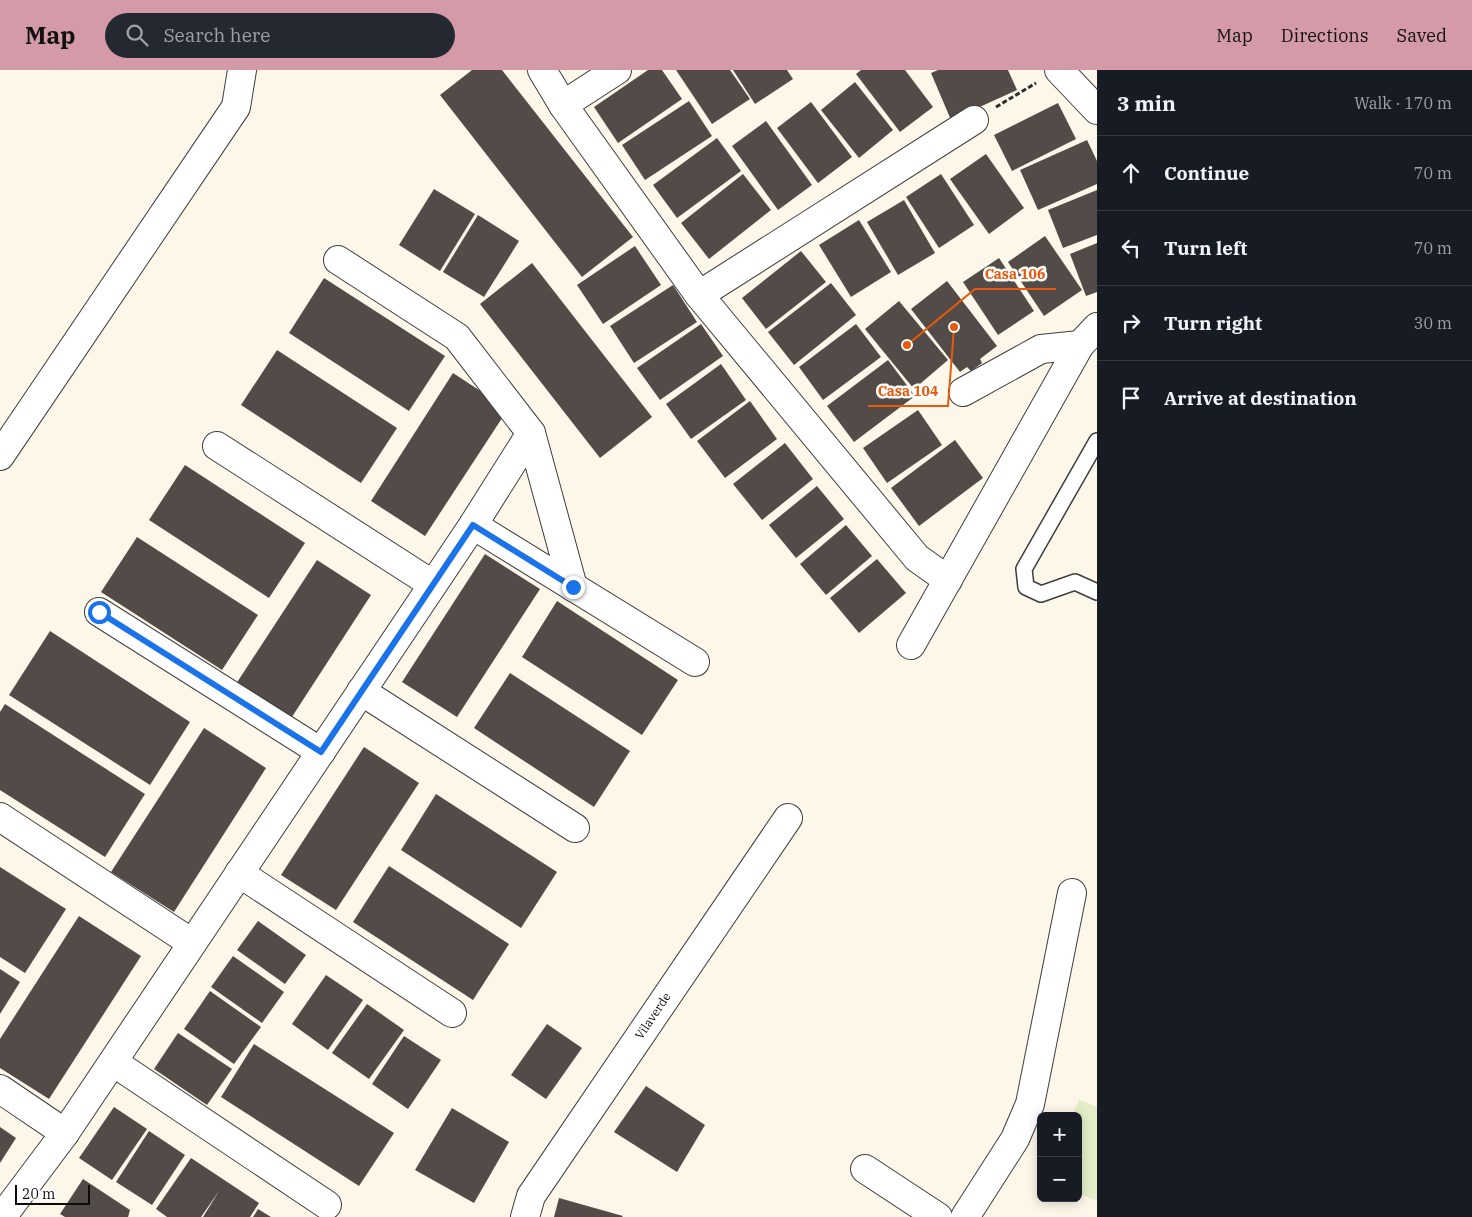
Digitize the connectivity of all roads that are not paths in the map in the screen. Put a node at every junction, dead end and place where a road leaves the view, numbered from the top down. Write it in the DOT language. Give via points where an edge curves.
graph roads {
  1 [pos="242,70"];
  2 [pos="542,70"];
  3 [pos="617,70"];
  4 [pos="1050,75"];
  5 [pos="563,105"];
  6 [pos="1097,110"];
  7 [pos="974,120"];
  8 [pos="338,260"];
  9 [pos="699,295"];
  10 [pos="1088,336"];
  11 [pos="964,392"];
  12 [pos="531,433"];
  13 [pos="1097,441"];
  14 [pos="217,446"];
  15 [pos="0,456"];
  16 [pos="473,525"];
  17 [pos="948,580"];
  18 [pos="432,584"];
  19 [pos="573,587"];
  20 [pos="1097,592"];
  21 [pos="99,612"];
  22 [pos="911,646"];
  23 [pos="695,662"];
  24 [pos="361,691"];
  25 [pos="321,752"];
  26 [pos="0,818"];
  27 [pos="788,818"];
  28 [pos="575,828"];
  29 [pos="239,873"];
  30 [pos="1072,893"];
  31 [pos="192,943"];
  32 [pos="452,1013"];
  33 [pos="113,1062"];
  34 [pos="0,1089"];
  35 [pos="65,1133"];
  36 [pos="865,1169"];
  37 [pos="327,1205"];
  38 [pos="2,1217"];
  39 [pos="524,1217"];
  40 [pos="938,1217"];
  41 [pos="965,1217"];
  1 -- 15 [label="street" via="236,107"];
  2 -- 5 [label="street"];
  3 -- 5 [label="street"];
  4 -- 6 [label="street"];
  5 -- 9 [label="street"];
  7 -- 9 [label="street"];
  8 -- 12 [label="street" via="457,337"];
  9 -- 17 [label="street" via="917,558"];
  10 -- 11 [label="street" via="1041,350"];
  10 -- 17 [label="street"];
  12 -- 16 [label="street"];
  12 -- 19 [label="street"];
  13 -- 20 [label="lane" via="1024,569 1026,587 1042,594 1075,582"];
  14 -- 18 [label="street"];
  16 -- 18 [label="street"];
  16 -- 19 [label="street"];
  17 -- 22 [label="street"];
  18 -- 24 [label="street"];
  19 -- 23 [label="street"];
  21 -- 25 [label="street"];
  24 -- 25 [label="street"];
  24 -- 28 [label="street"];
  25 -- 29 [label="street"];
  26 -- 31 [label="street"];
  27 -- 39 [label="street, Vilaverde" via="531,1196"];
  29 -- 31 [label="street"];
  29 -- 32 [label="street"];
  30 -- 41 [label="street" via="1030,1104 1015,1139"];
  31 -- 33 [label="street"];
  33 -- 35 [label="street"];
  33 -- 37 [label="street"];
  34 -- 35 [label="street"];
  35 -- 38 [label="street"];
  36 -- 40 [label="street"];
}
